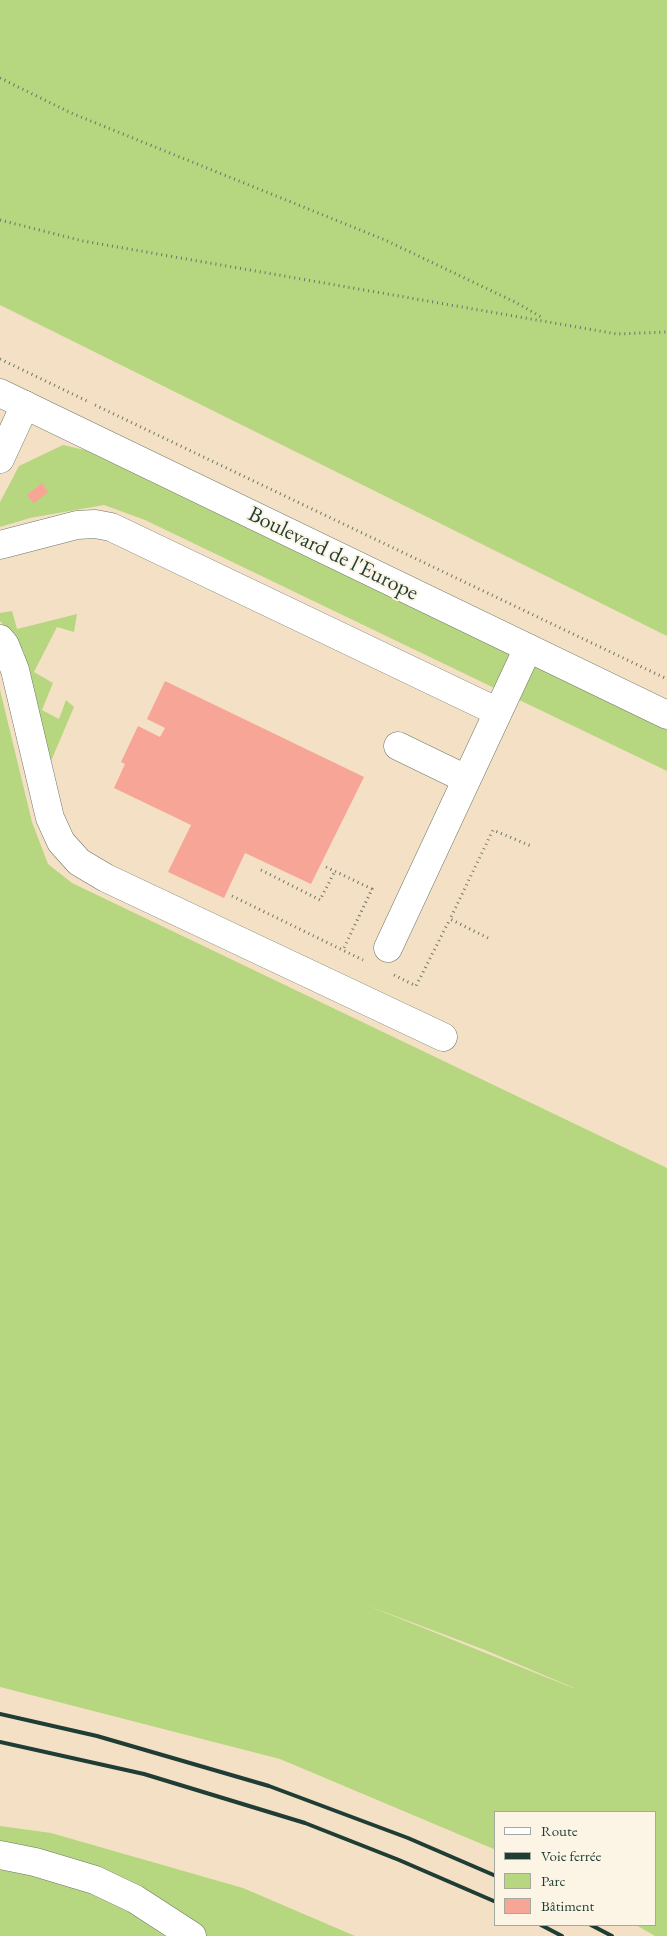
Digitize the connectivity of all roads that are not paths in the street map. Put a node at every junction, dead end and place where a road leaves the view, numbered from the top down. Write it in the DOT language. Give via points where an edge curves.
graph roads {
  1 [pos="0,393"];
  2 [pos="25,405"];
  3 [pos="0,458"];
  4 [pos="0,544"];
  5 [pos="0,639"];
  6 [pos="528,648"];
  7 [pos="498,712"];
  8 [pos="667,715"];
  9 [pos="398,746"];
  10 [pos="466,779"];
  11 [pos="382,961"];
  12 [pos="443,1037"];
  13 [pos="0,1855"];
  14 [pos="192,1936"];
  1 -- 2 [label="main road, Boulevard de l'Europe"];
  2 -- 3 [label="main road"];
  2 -- 6 [label="main road, Boulevard de l'Europe"];
  4 -- 7 [label="main road" via="77,525 111,527"];
  5 -- 12 [label="main road" via="11,658 19,684 50,818 61,842 79,862 106,878"];
  6 -- 7 [label="main road"];
  6 -- 8 [label="main road, Boulevard de l'Europe"];
  7 -- 10 [label="main road"];
  9 -- 10 [label="main road"];
  10 -- 11 [label="main road"];
  13 -- 14 [label="main road" via="95,1880 135,1899"];
}
